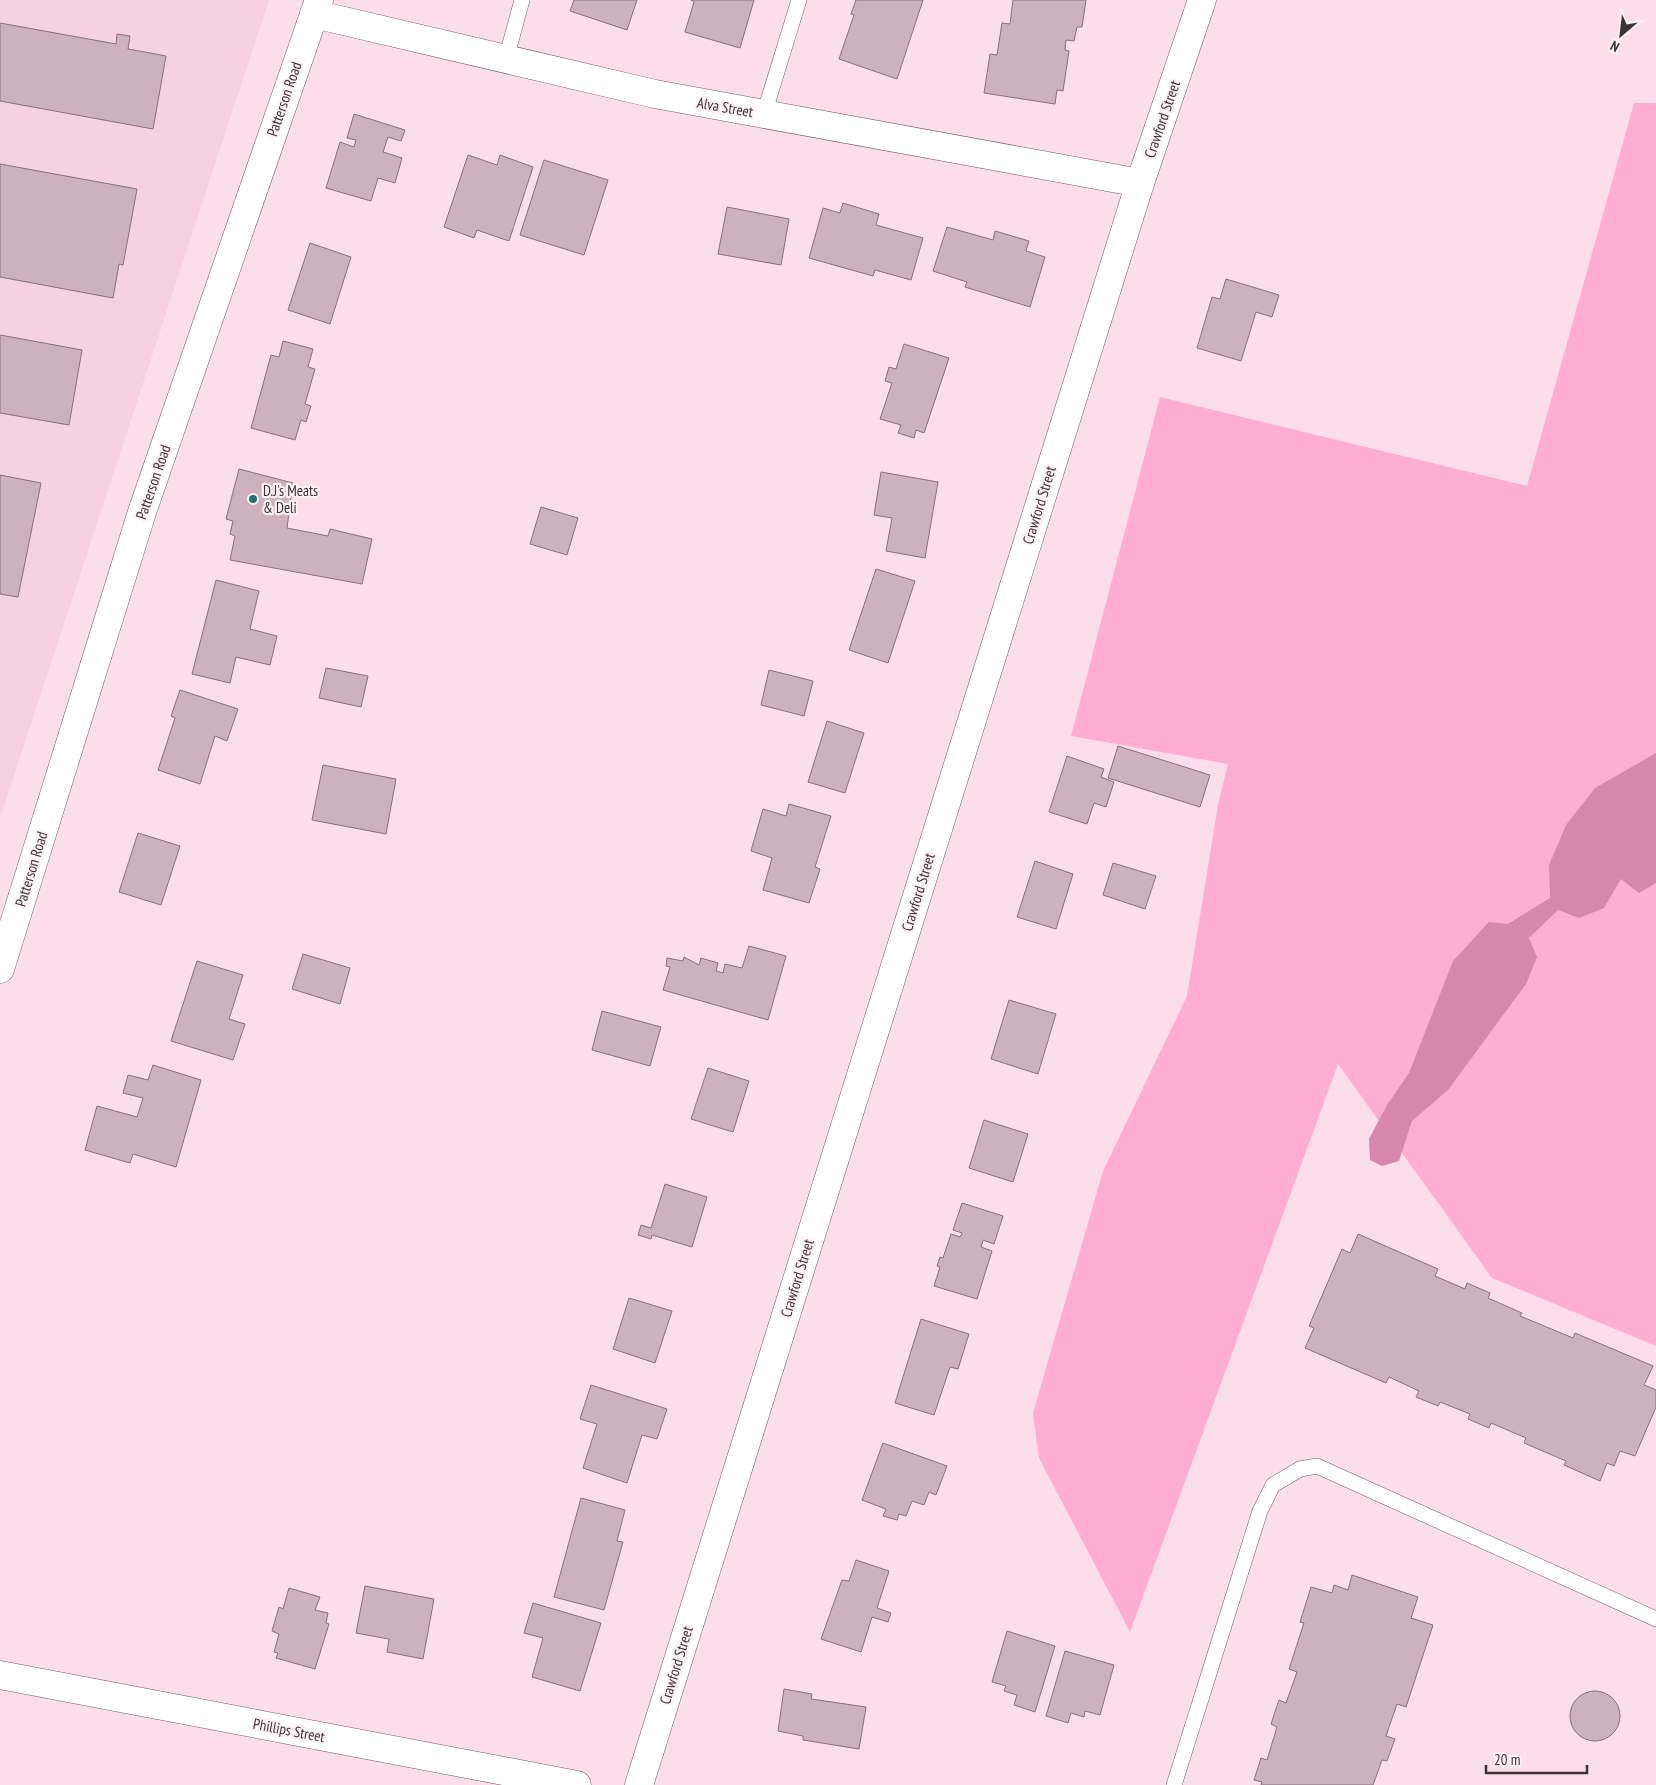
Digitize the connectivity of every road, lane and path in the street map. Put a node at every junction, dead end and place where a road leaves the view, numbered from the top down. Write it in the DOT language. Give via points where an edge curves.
graph roads {
  1 [pos="522,0"];
  2 [pos="799,0"];
  3 [pos="1202,0"];
  4 [pos="316,7"];
  5 [pos="506,59"];
  6 [pos="764,114"];
  7 [pos="1140,183"];
  8 [pos="0,969"];
  9 [pos="1656,1619"];
  10 [pos="0,1675"];
  11 [pos="577,1785"];
  12 [pos="638,1785"];
  13 [pos="1174,1785"];
  1 -- 5 [label="lane"];
  2 -- 6 [label="lane"];
  3 -- 7 [label="street, Crawford Street"];
  4 -- 5 [label="street, Alva Street"];
  4 -- 8 [label="street, Patterson Road" via="142,512"];
  5 -- 6 [label="street, Alva Street" via="655,94"];
  6 -- 7 [label="street, Alva Street"];
  7 -- 12 [label="street, Crawford Street"];
  9 -- 13 [label="lane" via="1317,1466 1300,1469 1273,1485 1260,1511"];
  10 -- 11 [label="street, Phillips Street"];
}
